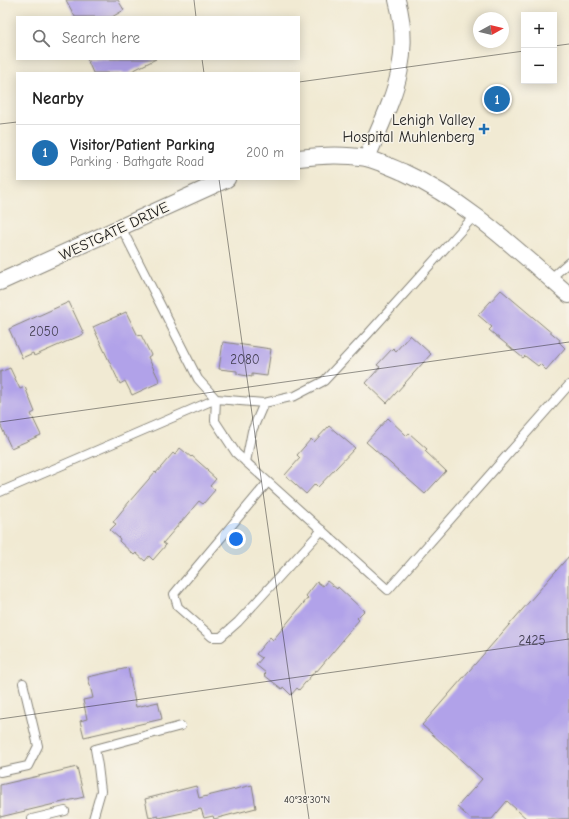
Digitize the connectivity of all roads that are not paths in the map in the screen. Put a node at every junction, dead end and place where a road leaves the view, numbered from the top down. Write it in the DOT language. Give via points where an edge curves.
graph roads {
  1 [pos="396,0"];
  2 [pos="300,158"];
  3 [pos="367,158"];
  4 [pos="225,180"];
  5 [pos="475,215"];
  6 [pos="121,227"];
  7 [pos="569,262"];
  8 [pos="550,278"];
  9 [pos="0,282"];
  10 [pos="569,295"];
  11 [pos="569,384"];
  12 [pos="216,399"];
  13 [pos="264,403"];
  14 [pos="246,462"];
  15 [pos="268,482"];
  16 [pos="0,492"];
  17 [pos="322,530"];
  18 [pos="23,683"];
  19 [pos="181,726"];
  20 [pos="0,772"];
  21 [pos="65,811"];
  22 [pos="32,819"];
  23 [pos="93,819"];
  1 -- 3 [label="street" via="403,44 398,80"];
  2 -- 3 [label="street"];
  3 -- 5 [label="street" via="415,178"];
  4 -- 6 [label="street, WESTGATE DRIVE"];
  5 -- 8 [label="street"];
  5 -- 13 [label="lane" via="324,381 295,396"];
  6 -- 9 [label="street, WESTGATE DRIVE"];
  6 -- 12 [label="lane" via="198,379"];
  7 -- 8 [label="lane"];
  8 -- 10 [label="street"];
  11 -- 17 [label="lane" via="388,590"];
  12 -- 13 [label="lane"];
  12 -- 14 [label="lane" via="215,421 236,453"];
  12 -- 16 [label="lane"];
  13 -- 14 [label="lane" via="252,431"];
  14 -- 15 [label="lane"];
  15 -- 17 [label="lane"];
  15 -- 17 [label="lane" via="174,594 178,607 212,637 221,637 238,622"];
  18 -- 20 [label="lane" via="38,746 28,766"];
  19 -- 23 [label="lane" via="95,750 101,791"];
  21 -- 22 [label="lane"];
}
